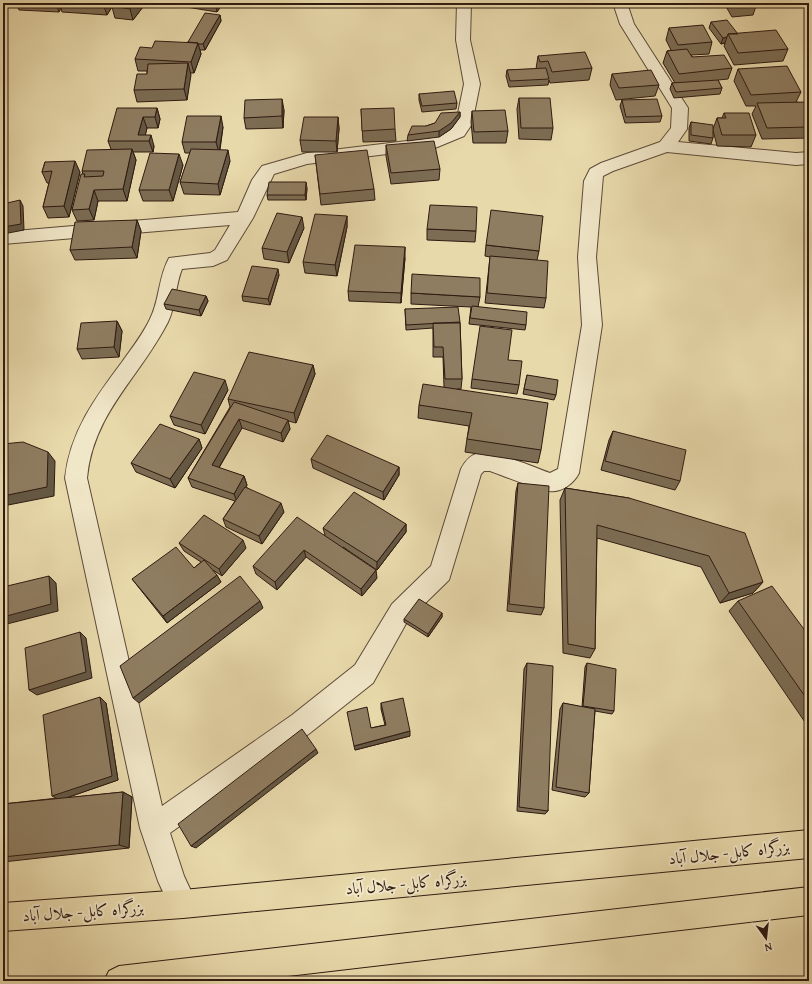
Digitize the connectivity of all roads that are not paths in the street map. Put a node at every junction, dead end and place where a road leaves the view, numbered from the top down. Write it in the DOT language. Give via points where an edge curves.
graph roads {
  1 [pos="464,3"];
  2 [pos="620,3"];
  3 [pos="666,146"];
  4 [pos="809,158"];
  5 [pos="244,218"];
  6 [pos="3,238"];
  7 [pos="154,828"];
  8 [pos="809,844"];
  9 [pos="809,901"];
  10 [pos="183,904"];
  11 [pos="3,917"];
  12 [pos="119,981"];
  1 -- 5 [label="street" via="463,40 472,84 464,124 458,132 435,142 308,159 268,170 260,180"];
  2 -- 3 [label="street" via="627,24 680,108 679,129"];
  3 -- 4 [label="street" via="796,159"];
  3 -- 7 [label="street" via="606,167 596,173 593,181 587,257 592,324 568,473 560,480 550,482 490,462 479,462 472,469 441,572 400,612 364,674 301,724"];
  5 -- 6 [label="street"];
  5 -- 7 [label="street" via="221,255 213,259 176,263 171,270 159,320 93,420 76,463 76,478"];
  7 -- 10 [label="street" via="172,881"];
  8 -- 10 [label="highway, بزرگراه کابل- جلال آباد"];
  9 -- 12 [label="highway"];
  10 -- 11 [label="highway, بزرگراه کابل- جلال آباد"];
}
